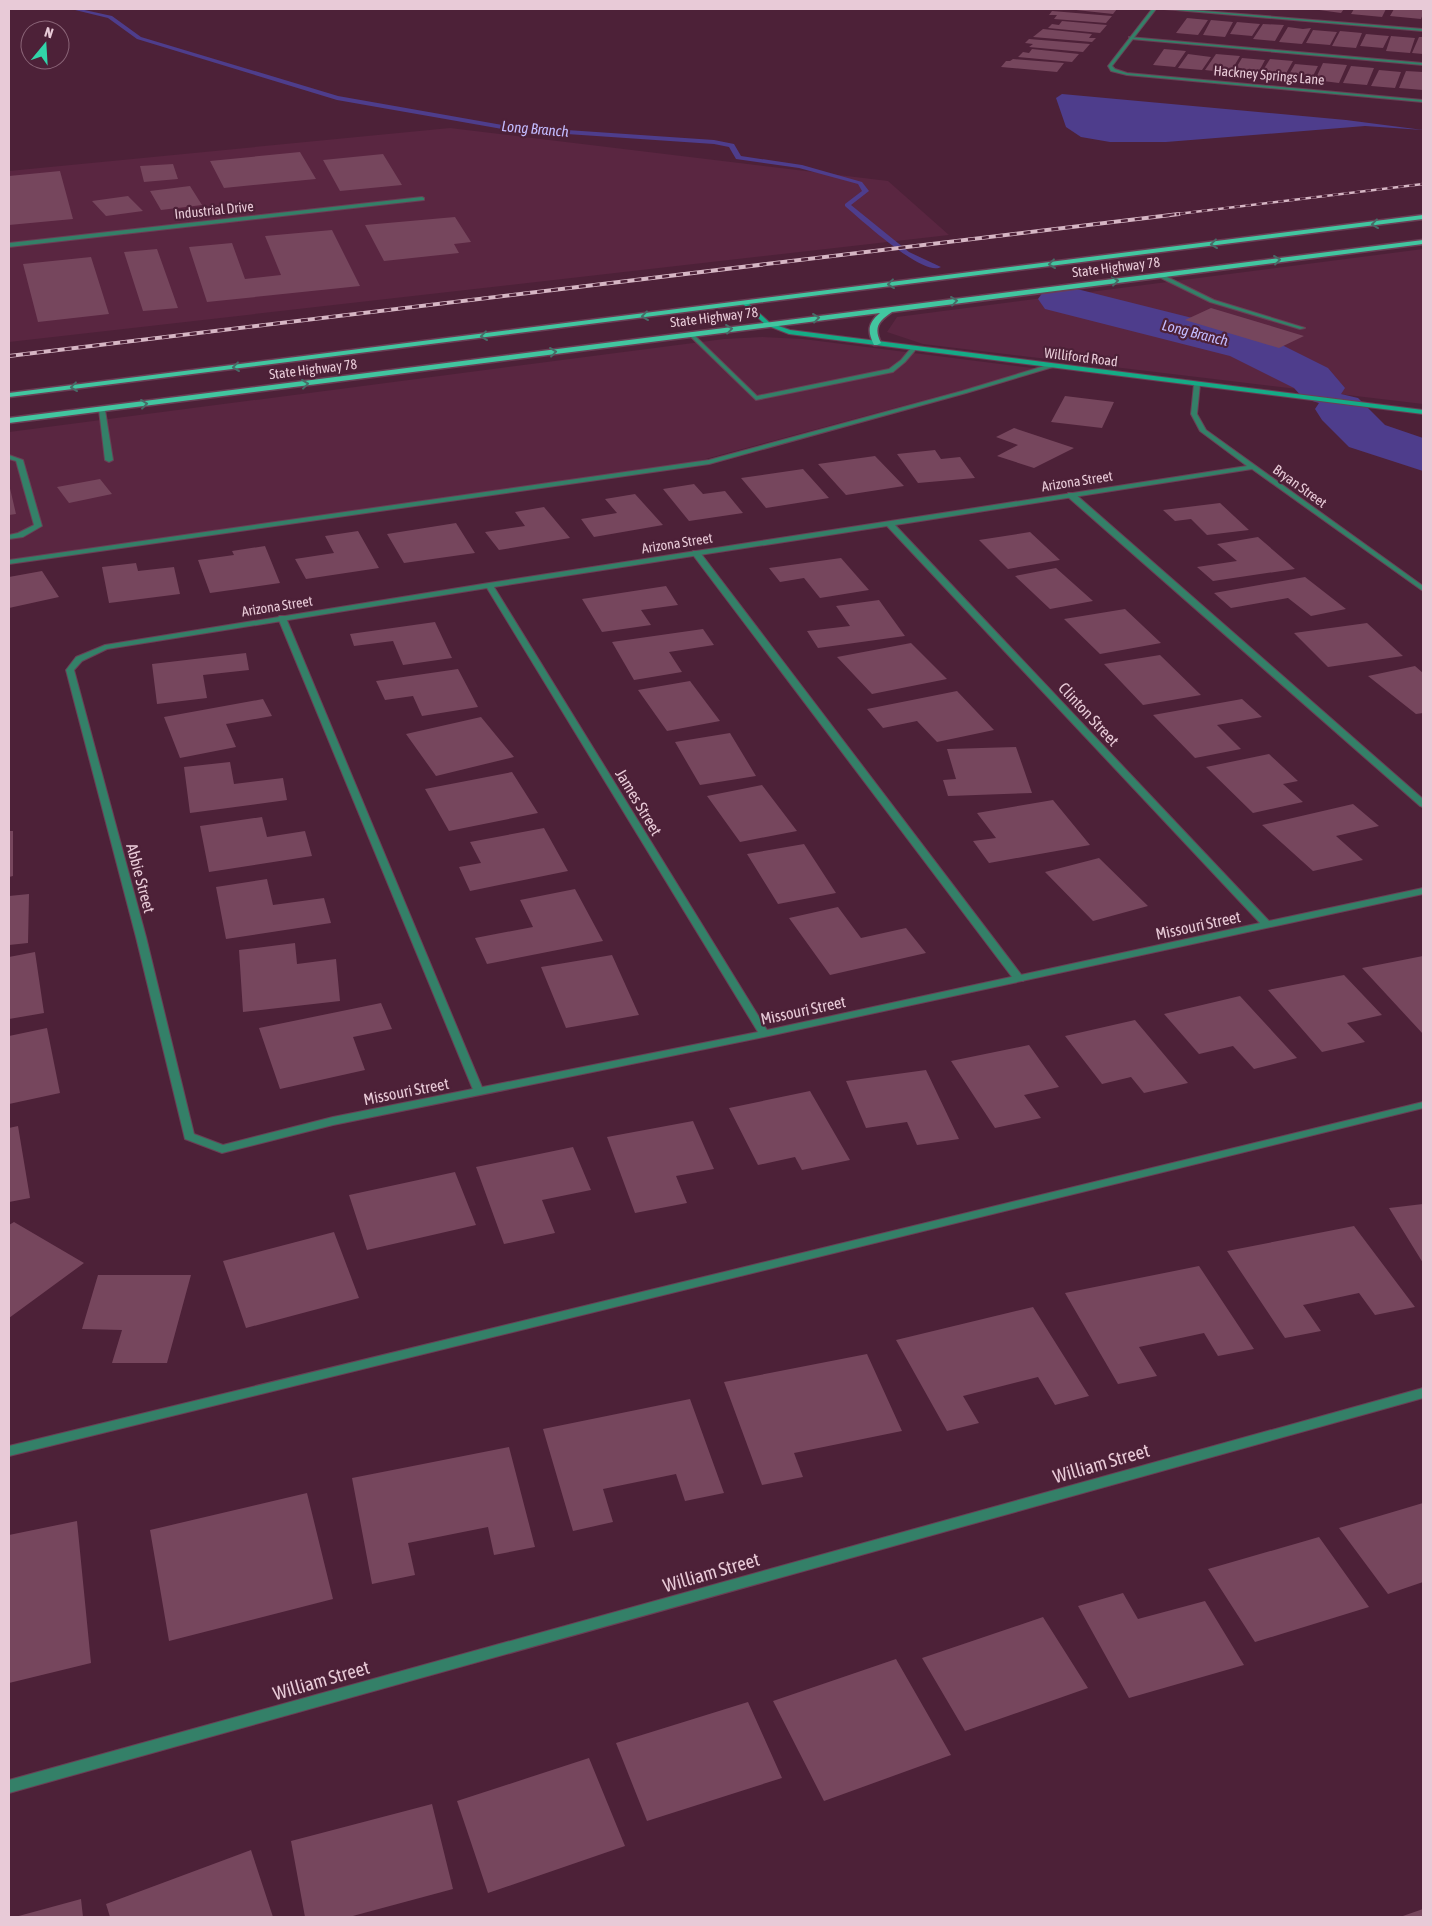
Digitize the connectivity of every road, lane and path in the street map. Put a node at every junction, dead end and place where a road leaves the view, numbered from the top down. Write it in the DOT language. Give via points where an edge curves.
graph roads {
  1 [pos="1154,9"];
  2 [pos="1166,9"];
  3 [pos="1423,30"];
  4 [pos="1131,38"];
  5 [pos="1423,64"];
  6 [pos="1423,101"];
  7 [pos="422,199"];
  8 [pos="1423,217"];
  9 [pos="1423,242"];
  10 [pos="9,245"];
  11 [pos="1159,275"];
  12 [pos="745,303"];
  13 [pos="888,310"];
  14 [pos="768,324"];
  15 [pos="1302,328"];
  16 [pos="691,334"];
  17 [pos="877,343"];
  18 [pos="914,348"];
  19 [pos="1051,366"];
  20 [pos="1197,384"];
  21 [pos="9,395"];
  22 [pos="102,410"];
  23 [pos="1423,412"];
  24 [pos="9,421"];
  25 [pos="9,457"];
  26 [pos="109,460"];
  27 [pos="1253,467"];
  28 [pos="1071,495"];
  29 [pos="889,523"];
  30 [pos="9,537"];
  31 [pos="696,553"];
  32 [pos="9,562"];
  33 [pos="489,585"];
  34 [pos="1423,589"];
  35 [pos="282,618"];
  36 [pos="106,646"];
  37 [pos="1423,804"];
  38 [pos="1423,891"];
  39 [pos="1267,925"];
  40 [pos="1018,979"];
  41 [pos="764,1034"];
  42 [pos="479,1092"];
  43 [pos="1423,1105"];
  44 [pos="189,1136"];
  45 [pos="1423,1393"];
  46 [pos="9,1451"];
  47 [pos="9,1787"];
  1 -- 4 [label="street"];
  2 -- 3 [label="street"];
  4 -- 5 [label="street"];
  4 -- 6 [label="street, Hackney Springs Lane" via="1110,66 1113,70 1127,74"];
  7 -- 10 [label="street, Industrial Drive"];
  8 -- 12 [label="main road, State Highway 78, one-way"];
  11 -- 9 [label="main road, State Highway 78, one-way"];
  13 -- 11 [label="main road, State Highway 78, one-way"];
  11 -- 15 [label="street" via="1212,301"];
  12 -- 14 [label="street, Williford Road"];
  12 -- 21 [label="main road, State Highway 78, one-way"];
  14 -- 13 [label="main road, State Highway 78, one-way"];
  13 -- 17 [label="main road" via="872,326"];
  16 -- 14 [label="main road, State Highway 78, one-way"];
  14 -- 17 [label="street, Williford Road" via="789,332"];
  16 -- 18 [label="street" via="756,398 891,370"];
  22 -- 16 [label="main road, State Highway 78, one-way"];
  17 -- 18 [label="street, Williford Road"];
  18 -- 19 [label="street, Williford Road"];
  19 -- 20 [label="street, Williford Road"];
  19 -- 32 [label="street" via="709,462"];
  20 -- 23 [label="street, Williford Road"];
  20 -- 27 [label="street, Bryan Street" via="1194,414 1203,431"];
  22 -- 24 [label="main road, State Highway 78"];
  22 -- 26 [label="street"];
  25 -- 30 [label="street" via="19,460 38,526"];
  27 -- 28 [label="street, Arizona Street"];
  27 -- 34 [label="street, Bryan Street"];
  28 -- 29 [label="street, Arizona Street"];
  28 -- 37 [label="street"];
  29 -- 31 [label="street, Arizona Street"];
  29 -- 39 [label="street, Clinton Street"];
  31 -- 33 [label="street, Arizona Street"];
  31 -- 40 [label="street"];
  33 -- 35 [label="street, Arizona Street"];
  33 -- 41 [label="street, James Street"];
  35 -- 36 [label="street, Arizona Street"];
  35 -- 42 [label="street"];
  36 -- 44 [label="street, Abbie Street" via="79,659 70,670 141,936"];
  38 -- 39 [label="street, Missouri Street"];
  39 -- 40 [label="street, Missouri Street"];
  40 -- 41 [label="street, Missouri Street"];
  41 -- 42 [label="street, Missouri Street"];
  42 -- 44 [label="street, Missouri Street" via="333,1121 222,1149"];
  43 -- 46 [label="street"];
  45 -- 47 [label="street, William Street"];
}
